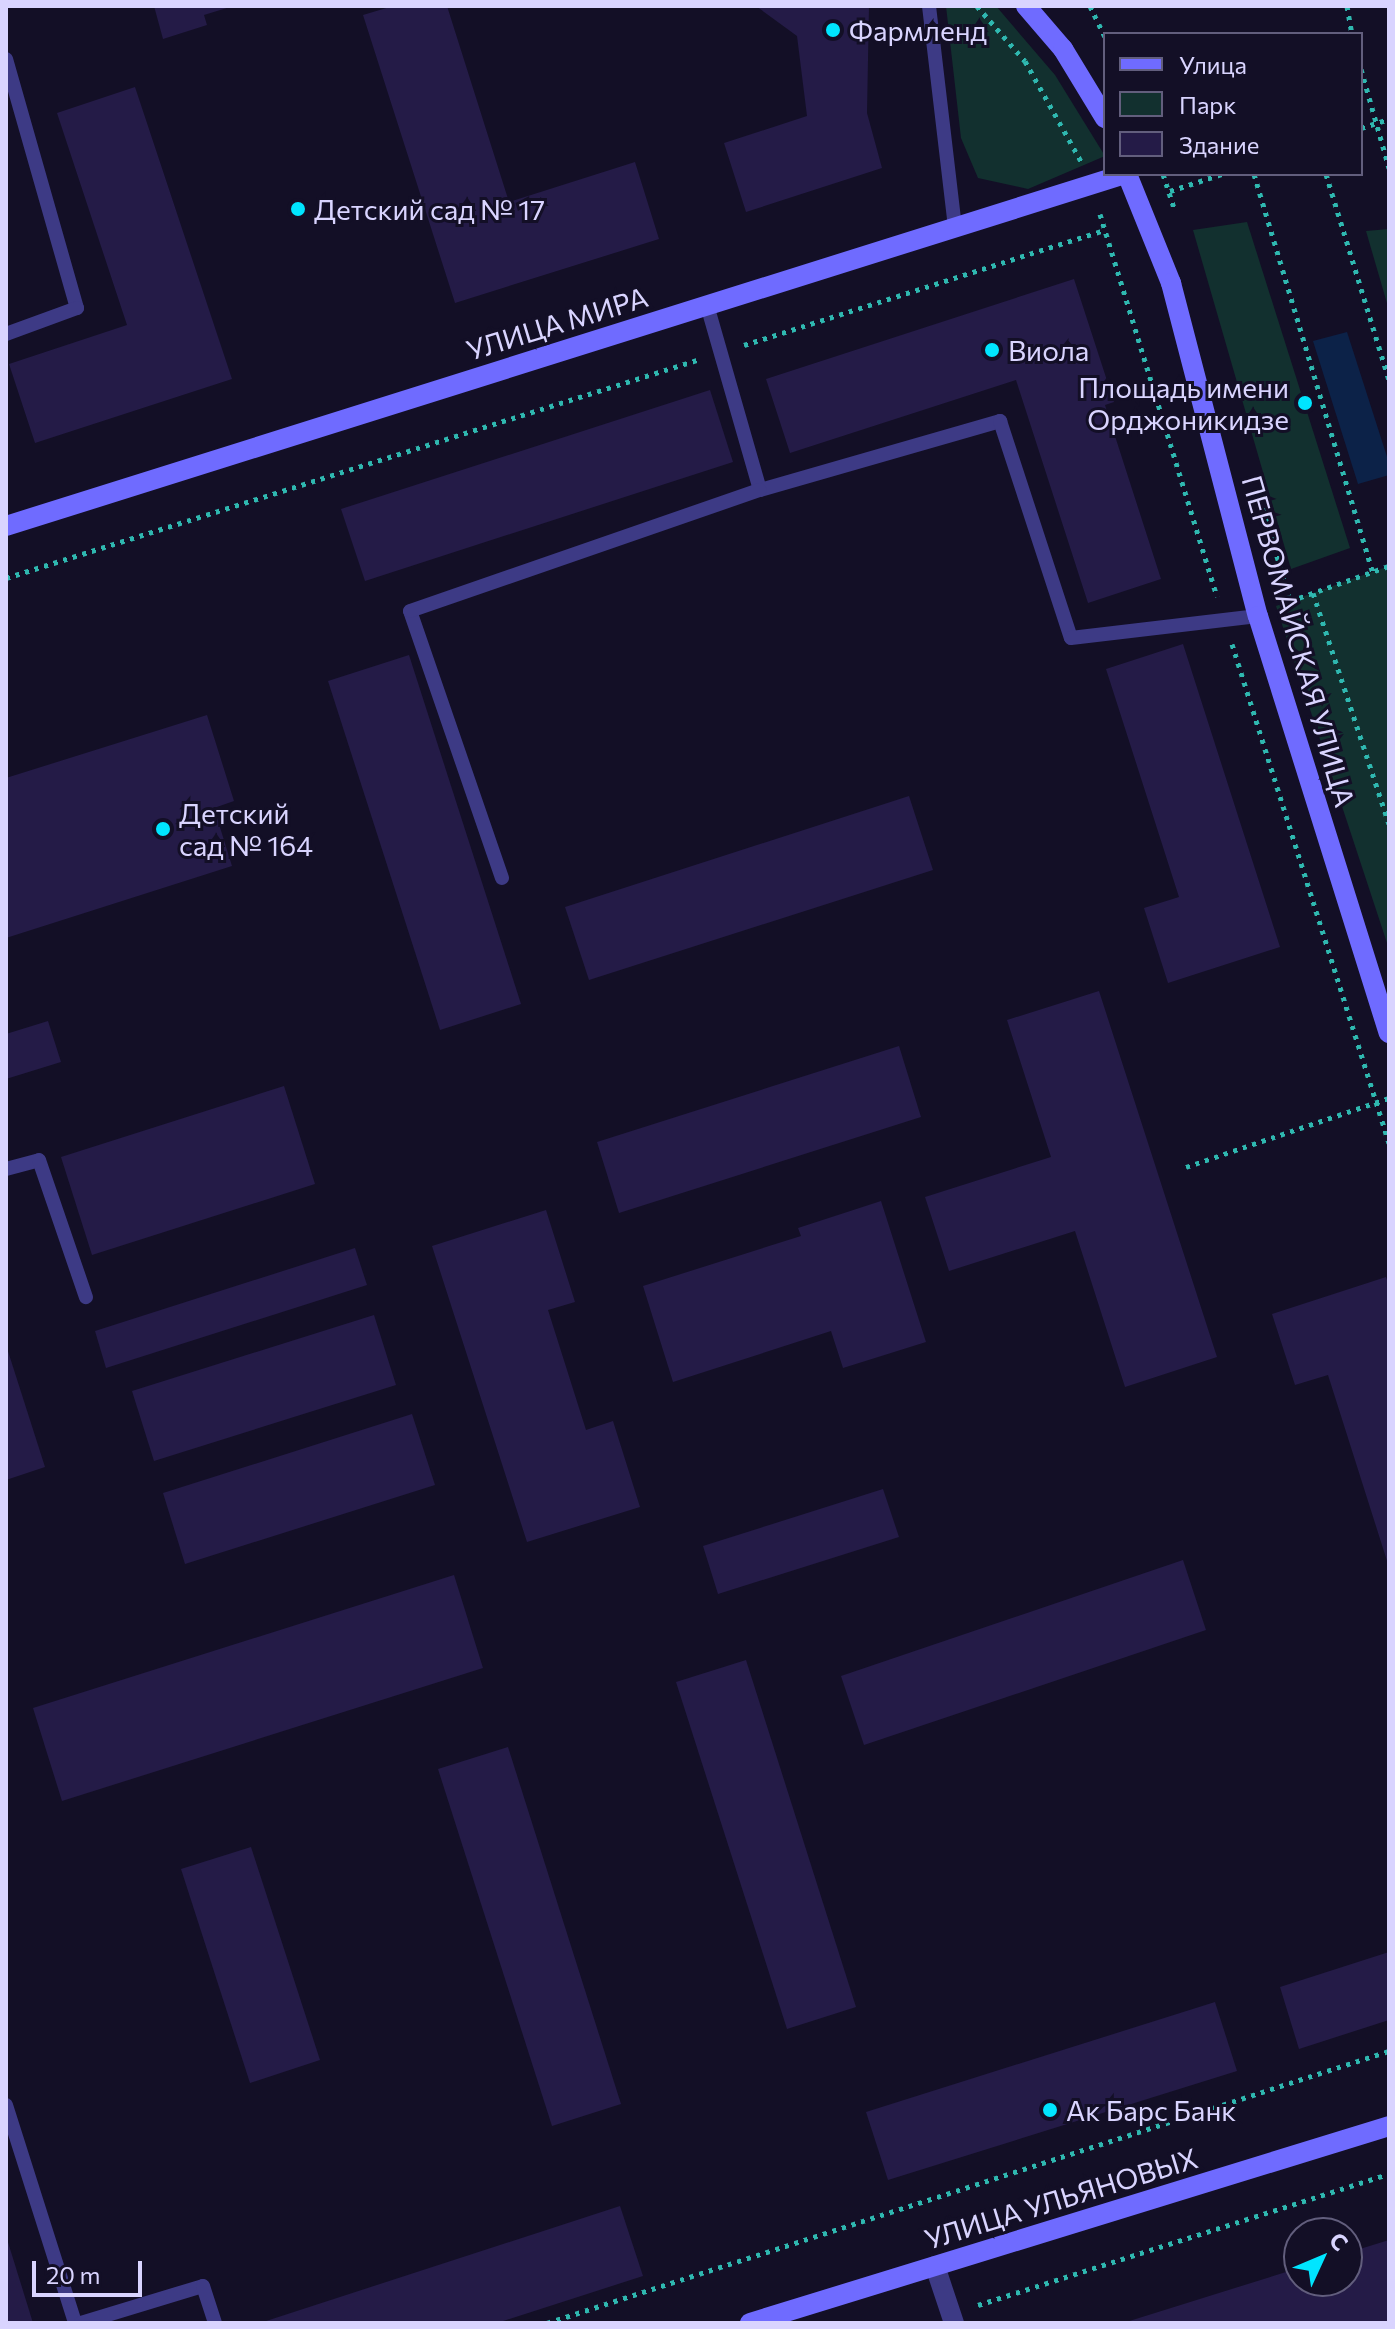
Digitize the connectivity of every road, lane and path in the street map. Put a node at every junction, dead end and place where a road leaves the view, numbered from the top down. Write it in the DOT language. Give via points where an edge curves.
graph roads {
  1 [pos="929,6"];
  2 [pos="977,6"];
  3 [pos="1026,6"];
  4 [pos="1090,6"];
  5 [pos="1347,6"];
  6 [pos="1352,32"];
  7 [pos="1103,33"];
  8 [pos="6,59"];
  9 [pos="1363,77"];
  10 [pos="1103,115"];
  11 [pos="1389,119"];
  12 [pos="1375,123"];
  13 [pos="1363,127"];
  14 [pos="1083,165"];
  15 [pos="1389,168"];
  16 [pos="1120,176"];
  17 [pos="1127,176"];
  18 [pos="1164,176"];
  19 [pos="1216,176"];
  20 [pos="1255,176"];
  21 [pos="1327,176"];
  22 [pos="1100,214"];
  23 [pos="955,227"];
  24 [pos="1105,230"];
  25 [pos="707,305"];
  26 [pos="6,334"];
  27 [pos="721,352"];
  28 [pos="1389,380"];
  29 [pos="760,490"];
  30 [pos="6,526"];
  31 [pos="1389,566"];
  32 [pos="1373,572"];
  33 [pos="6,578"];
  34 [pos="1313,593"];
  35 [pos="1290,601"];
  36 [pos="1258,616"];
  37 [pos="1224,620"];
  38 [pos="1389,824"];
  39 [pos="502,878"];
  40 [pos="1389,1033"];
  41 [pos="1389,1098"];
  42 [pos="1376,1102"];
  43 [pos="1389,1143"];
  44 [pos="1186,1167"];
  45 [pos="6,1169"];
  46 [pos="86,1297"];
  47 [pos="1389,2051"];
  48 [pos="6,2105"];
  49 [pos="1389,2126"];
  50 [pos="1389,2174"];
  51 [pos="935,2266"];
  52 [pos="952,2318"];
  53 [pos="78,2323"];
  54 [pos="215,2323"];
  55 [pos="547,2323"];
  56 [pos="750,2323"];
  1 -- 23 [label="lane"];
  2 -- 14 [label="path" via="1025,61"];
  3 -- 10 [label="main road" via="1063,49"];
  4 -- 7 [label="path"];
  5 -- 6 [label="path"];
  8 -- 26 [label="lane" via="77,308"];
  9 -- 12 [label="path"];
  11 -- 12 [label="path"];
  12 -- 13 [label="path"];
  12 -- 15 [label="path"];
  16 -- 23 [label="main road, УЛИЦА МИРА"];
  17 -- 36 [label="main road, ПЕРВОМАЙСКАЯ УЛИЦА" via="1171,283"];
  18 -- 19 [label="path" via="1170,191"];
  20 -- 32 [label="path"];
  21 -- 28 [label="path"];
  22 -- 24 [label="path"];
  23 -- 25 [label="main road, УЛИЦА МИРА"];
  24 -- 27 [label="path"];
  24 -- 37 [label="path"];
  25 -- 27 [label="lane"];
  25 -- 30 [label="main road, УЛИЦА МИРА"];
  27 -- 29 [label="lane"];
  27 -- 33 [label="path"];
  29 -- 37 [label="lane" via="1000,421 1071,638"];
  29 -- 39 [label="lane" via="410,611"];
  31 -- 32 [label="path"];
  32 -- 34 [label="path"];
  34 -- 35 [label="path"];
  34 -- 38 [label="path"];
  36 -- 37 [label="lane"];
  36 -- 40 [label="main road, ПЕРВОМАЙСКАЯ УЛИЦА"];
  37 -- 42 [label="path"];
  41 -- 42 [label="path"];
  42 -- 43 [label="path"];
  42 -- 44 [label="path"];
  45 -- 46 [label="lane" via="39,1160"];
  47 -- 55 [label="path"];
  48 -- 53 [label="lane"];
  49 -- 51 [label="main road, УЛИЦА УЛЬЯНОВЫХ"];
  50 -- 52 [label="path"];
  51 -- 52 [label="street"];
  51 -- 56 [label="main road, УЛИЦА УЛЬЯНОВЫХ"];
  53 -- 54 [label="lane" via="203,2286"];
}
